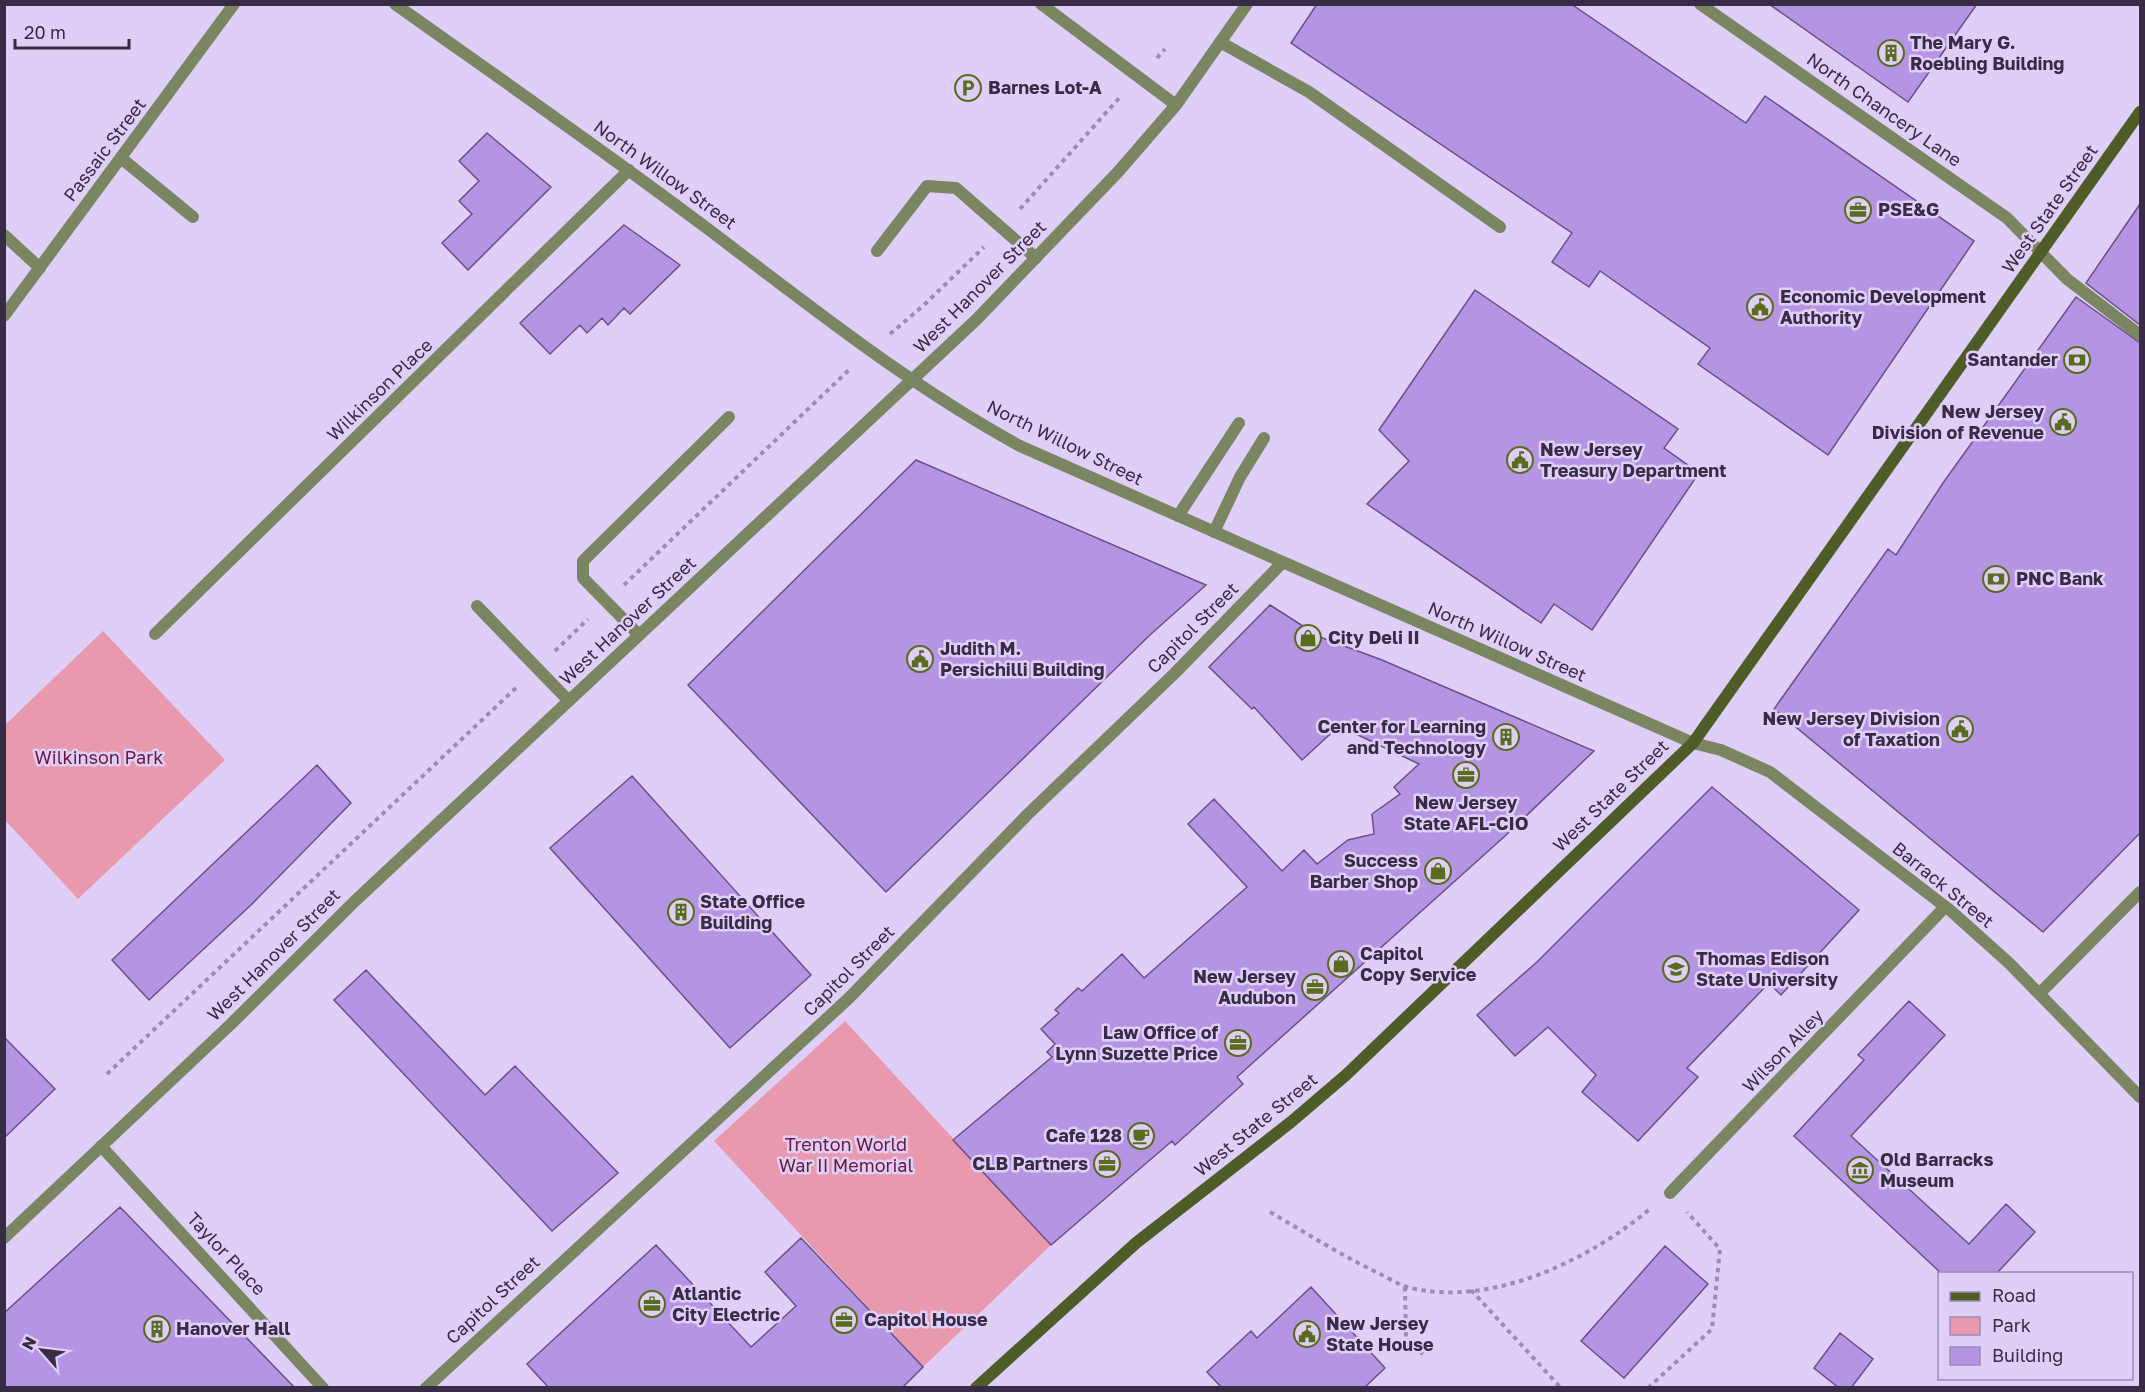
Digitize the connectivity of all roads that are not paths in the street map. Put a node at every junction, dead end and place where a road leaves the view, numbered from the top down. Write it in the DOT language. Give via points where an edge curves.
graph roads {
  1 [pos="234,4"];
  2 [pos="395,4"];
  3 [pos="1041,4"];
  4 [pos="1247,4"];
  5 [pos="1700,4"];
  6 [pos="1220,42"];
  7 [pos="1176,105"];
  8 [pos="2140,112"];
  9 [pos="121,158"];
  10 [pos="629,170"];
  11 [pos="193,217"];
  12 [pos="1500,227"];
  13 [pos="4,235"];
  14 [pos="877,251"];
  15 [pos="2042,252"];
  16 [pos="1036,258"];
  17 [pos="40,268"];
  18 [pos="4,316"];
  19 [pos="2140,336"];
  20 [pos="913,380"];
  21 [pos="729,417"];
  22 [pos="1239,423"];
  23 [pos="1264,438"];
  24 [pos="1178,516"];
  25 [pos="1214,532"];
  26 [pos="1282,563"];
  27 [pos="477,606"];
  28 [pos="155,634"];
  29 [pos="639,635"];
  30 [pos="569,701"];
  31 [pos="1693,743"];
  32 [pos="2140,892"];
  33 [pos="1946,907"];
  34 [pos="2039,994"];
  35 [pos="2140,1097"];
  36 [pos="101,1146"];
  37 [pos="1670,1193"];
  38 [pos="4,1238"];
  39 [pos="323,1388"];
  40 [pos="426,1388"];
  41 [pos="976,1388"];
  1 -- 9 [label="street, Passaic Street"];
  2 -- 10 [label="street, North Willow Street"];
  3 -- 7 [label="street"];
  4 -- 6 [label="street, West Hanover Street"];
  5 -- 15 [label="street, North Chancery Lane" via="2007,218"];
  6 -- 7 [label="street, West Hanover Street"];
  6 -- 12 [label="street" via="1309,92"];
  7 -- 16 [label="street, West Hanover Street"];
  8 -- 15 [label="street, West State Street"];
  9 -- 11 [label="street"];
  9 -- 17 [label="street, Passaic Street"];
  10 -- 20 [label="street, North Willow Street"];
  10 -- 28 [label="street, Wilkinson Place"];
  13 -- 17 [label="street"];
  14 -- 16 [label="street" via="927,186 956,188"];
  15 -- 19 [label="street, North Chancery Lane" via="2067,279"];
  15 -- 31 [label="street, West State Street"];
  16 -- 20 [label="street, West Hanover Street"];
  17 -- 18 [label="street, Passaic Street"];
  20 -- 24 [label="street, North Willow Street" via="1020,446"];
  20 -- 29 [label="street, West Hanover Street"];
  21 -- 29 [label="street" via="583,561 583,578"];
  22 -- 24 [label="street"];
  23 -- 25 [label="street"];
  24 -- 25 [label="street, North Willow Street"];
  25 -- 26 [label="street, North Willow Street"];
  26 -- 31 [label="street, North Willow Street"];
  26 -- 40 [label="street, Capitol Street" via="849,998"];
  27 -- 30 [label="street"];
  29 -- 30 [label="street, West Hanover Street"];
  30 -- 36 [label="street, West Hanover Street"];
  31 -- 33 [label="street, Barrack Street" via="1721,750 1770,772"];
  31 -- 41 [label="street, West State Street" via="1346,1075 1136,1243"];
  32 -- 34 [label="street"];
  33 -- 34 [label="street, Barrack Street"];
  33 -- 37 [label="street, Wilson Alley"];
  34 -- 35 [label="street, Barrack Street"];
  36 -- 38 [label="street, West Hanover Street"];
  36 -- 39 [label="street, Taylor Place"];
}
